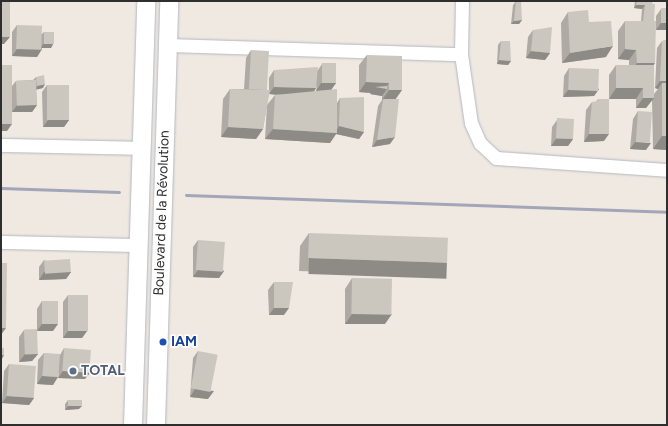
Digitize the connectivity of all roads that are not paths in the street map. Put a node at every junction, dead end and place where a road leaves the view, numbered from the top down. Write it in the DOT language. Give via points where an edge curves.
graph roads {
  1 [pos="146,1"];
  2 [pos="169,1"];
  3 [pos="462,1"];
  4 [pos="167,45"];
  5 [pos="461,54"];
  6 [pos="1,145"];
  7 [pos="141,148"];
  8 [pos="667,170"];
  9 [pos="1,242"];
  10 [pos="138,245"];
  11 [pos="133,425"];
  12 [pos="156,425"];
  1 -- 7 [label="main road, Boulevard de la Révolution"];
  2 -- 4 [label="main road, Boulevard de la Révolution"];
  3 -- 5 [label="street"];
  4 -- 5 [label="street"];
  4 -- 12 [label="main road, Boulevard de la Révolution"];
  5 -- 8 [label="street" via="471,123 480,143 496,158"];
  6 -- 7 [label="street"];
  7 -- 10 [label="main road, Boulevard de la Révolution"];
  9 -- 10 [label="street"];
  10 -- 11 [label="main road, Boulevard de la Révolution"];
}
